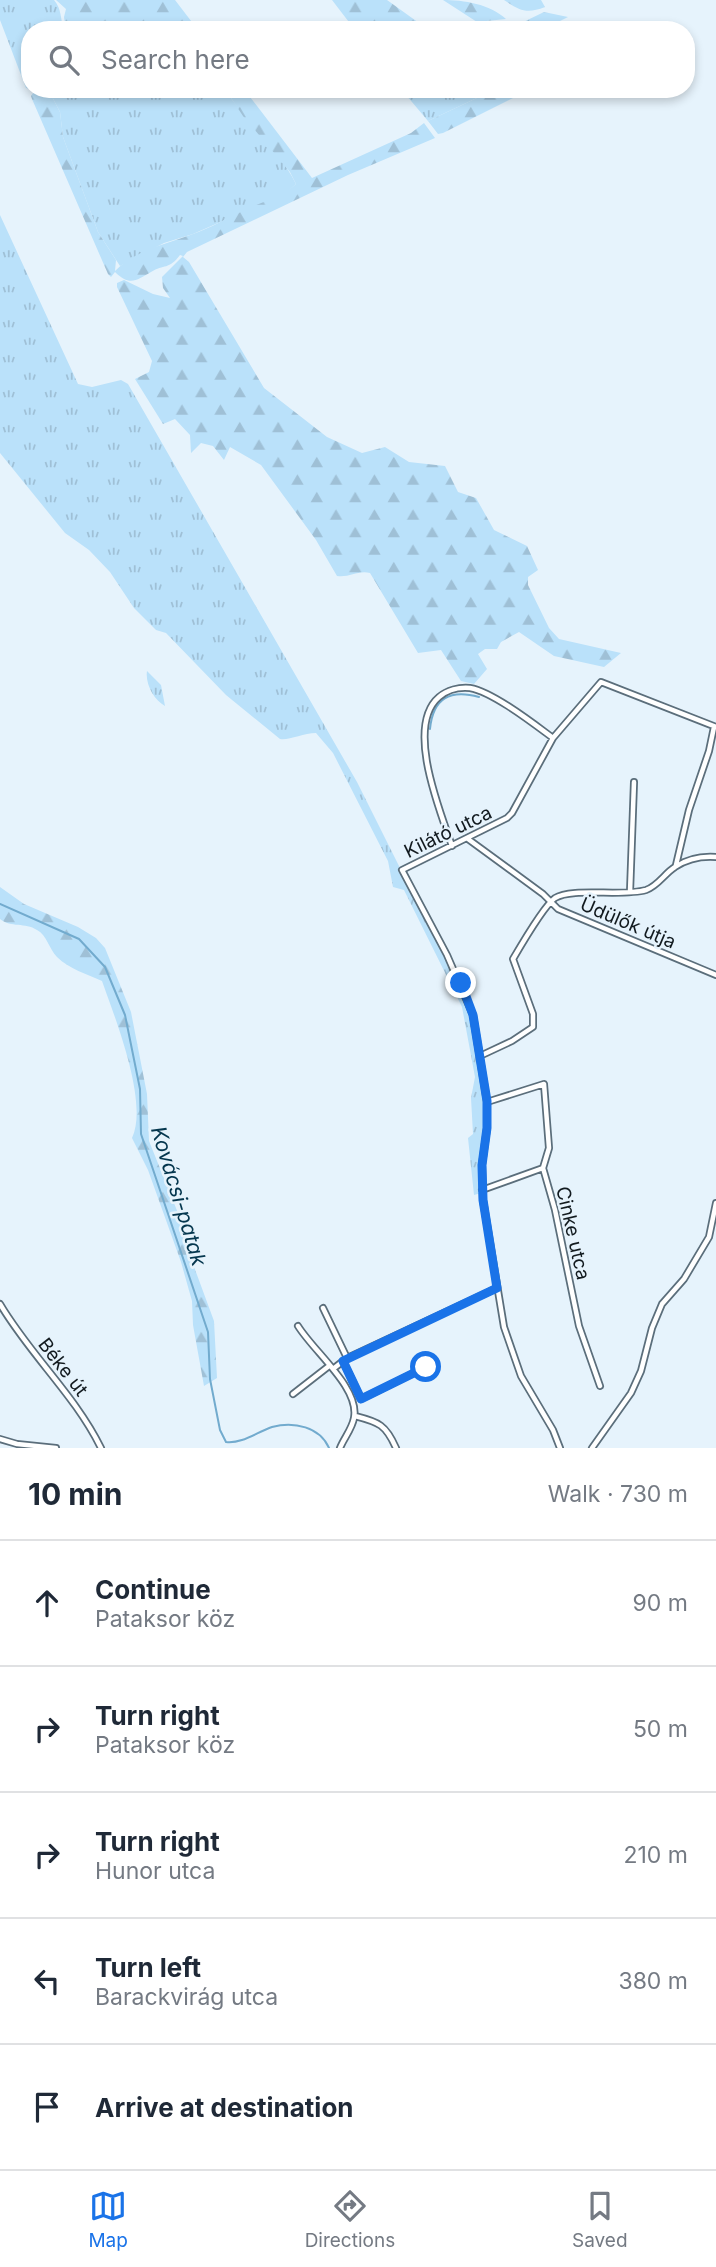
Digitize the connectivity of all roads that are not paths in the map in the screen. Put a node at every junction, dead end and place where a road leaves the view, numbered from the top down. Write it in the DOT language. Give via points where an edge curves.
graph roads {
  1 [pos="715,727"];
  2 [pos="553,738"];
  3 [pos="634,782"];
  4 [pos="468,839"];
  5 [pos="452,846"];
  6 [pos="716,857"];
  7 [pos="676,866"];
  8 [pos="630,892"];
  9 [pos="552,901"];
  10 [pos="716,975"];
  11 [pos="480,1056"];
  12 [pos="487,1101"];
  13 [pos="543,1168"];
  14 [pos="482,1190"];
  15 [pos="716,1203"];
  16 [pos="716,1233"];
  17 [pos="709,1237"];
  18 [pos="497,1288"];
  19 [pos="0,1304"];
  20 [pos="323,1307"];
  21 [pos="299,1326"];
  22 [pos="345,1359"];
  23 [pos="426,1367"];
  24 [pos="331,1368"];
  25 [pos="600,1386"];
  26 [pos="293,1394"];
  27 [pos="355,1416"];
  28 [pos="0,1439"];
  29 [pos="99,1447"];
  30 [pos="56,1448"];
  31 [pos="340,1448"];
  32 [pos="397,1448"];
  33 [pos="560,1448"];
  34 [pos="592,1448"];
  1 -- 2 [label="street, Kilátó utca" via="601,682"];
  1 -- 7 [label="street"];
  2 -- 4 [label="street, Kilátó utca" via="512,813"];
  2 -- 5 [label="street" via="470,688 446,692 437,699 424,724 425,736 433,788"];
  3 -- 8 [label="street"];
  4 -- 5 [label="street, Kilátó utca"];
  4 -- 9 [label="street, Üdülők útja"];
  5 -- 11 [label="street, Kilátó utca" via="402,870 466,994"];
  6 -- 7 [label="street" via="699,857"];
  7 -- 8 [label="street" via="651,887"];
  8 -- 9 [label="street" via="565,894"];
  9 -- 10 [label="street, Üdülők útja" via="558,909"];
  9 -- 11 [label="street" via="513,959 533,1014 533,1027"];
  11 -- 12 [label="street"];
  12 -- 13 [label="street, Cinke utca" via="544,1084 549,1148"];
  12 -- 14 [label="street"];
  13 -- 14 [label="street"];
  13 -- 25 [label="street, Cinke utca" via="579,1326"];
  14 -- 18 [label="street"];
  15 -- 17 [label="street"];
  16 -- 17 [label="street"];
  17 -- 34 [label="street" via="684,1279 662,1304 631,1392"];
  18 -- 22 [label="street"];
  18 -- 33 [label="street" via="513,1358"];
  19 -- 29 [label="street, Béke út" via="80,1411"];
  20 -- 22 [label="street"];
  21 -- 24 [label="street"];
  22 -- 23 [label="street" via="361,1399"];
  22 -- 24 [label="street"];
  24 -- 26 [label="street"];
  24 -- 27 [label="street" via="348,1388"];
  27 -- 31 [label="street"];
  27 -- 32 [label="street" via="384,1427"];
  28 -- 30 [label="street"];
}
